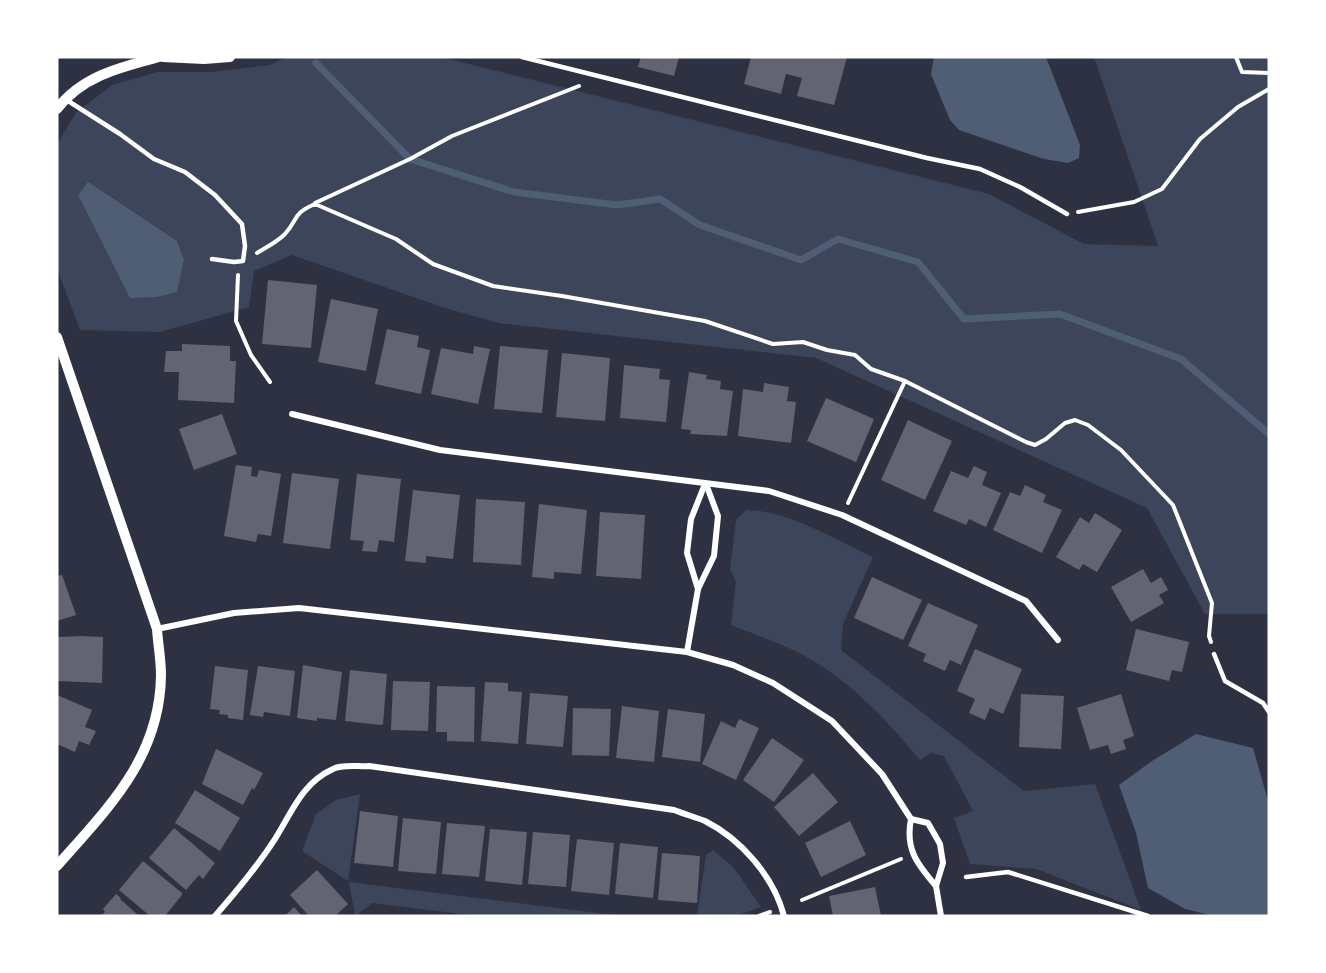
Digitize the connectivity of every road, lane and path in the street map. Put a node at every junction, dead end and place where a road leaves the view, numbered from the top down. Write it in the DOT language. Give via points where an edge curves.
graph roads {
  1 [pos="161,57"];
  2 [pos="230,57"];
  3 [pos="522,57"];
  4 [pos="1236,57"];
  5 [pos="1269,73"];
  6 [pos="602,77"];
  7 [pos="1269,89"];
  8 [pos="65,99"];
  9 [pos="57,109"];
  10 [pos="315,204"];
  11 [pos="1067,214"];
  12 [pos="212,258"];
  13 [pos="243,261"];
  14 [pos="57,337"];
  15 [pos="905,381"];
  16 [pos="270,382"];
  17 [pos="292,414"];
  18 [pos="706,484"];
  19 [pos="842,515"];
  20 [pos="698,589"];
  21 [pos="157,628"];
  22 [pos="1058,640"];
  23 [pos="687,652"];
  24 [pos="1214,654"];
  25 [pos="1269,712"];
  26 [pos="911,819"];
  27 [pos="913,854"];
  28 [pos="57,866"];
  29 [pos="966,877"];
  30 [pos="936,886"];
  31 [pos="802,900"];
  32 [pos="772,912"];
  33 [pos="215,916"];
  34 [pos="759,916"];
  35 [pos="784,916"];
  36 [pos="941,916"];
  37 [pos="1148,916"];
  1 -- 2 [label="street"];
  1 -- 8 [label="street" via="85,81"];
  3 -- 6 [label="lane"];
  4 -- 5 [label="path" via="1242,72"];
  6 -- 10 [label="path" via="452,136"];
  6 -- 11 [label="lane" via="980,169"];
  7 -- 11 [label="path" via="1238,107 1200,139 1162,189 1134,202"];
  8 -- 9 [label="street"];
  8 -- 13 [label="lane" via="154,159 185,172 215,195 242,224"];
  10 -- 13 [label="path" via="299,211 276,242"];
  10 -- 15 [label="path" via="396,239 433,264 493,286 705,321 773,344 803,342 855,355 872,369"];
  12 -- 13 [label="lane"];
  13 -- 16 [label="path" via="238,275 236,321 251,355"];
  14 -- 21 [label="street"];
  15 -- 19 [label="path"];
  15 -- 24 [label="path" via="1035,445 1075,420 1121,450 1173,505 1212,603 1209,636"];
  17 -- 18 [label="street" via="440,450"];
  18 -- 19 [label="street" via="769,491"];
  18 -- 20 [label="street" via="691,519 687,554"];
  18 -- 20 [label="street" via="718,516 714,556"];
  19 -- 22 [label="street" via="1026,601"];
  20 -- 23 [label="street"];
  21 -- 23 [label="street" via="234,613 299,608"];
  21 -- 28 [label="street" via="161,675 156,716 143,756 114,802"];
  23 -- 26 [label="street" via="733,665 773,683 832,722 882,774"];
  24 -- 25 [label="lane" via="1225,681 1263,703"];
  26 -- 27 [label="street" via="907,836"];
  26 -- 30 [label="street" via="928,823 940,844 943,863"];
  27 -- 30 [label="street"];
  27 -- 31 [label="path"];
  29 -- 37 [label="lane" via="1008,872"];
  30 -- 36 [label="street"];
  32 -- 34 [label="path"];
  33 -- 35 [label="street" via="244,883 276,838 291,808 313,781 335,768 369,766 685,814 732,838 761,868"];
}
